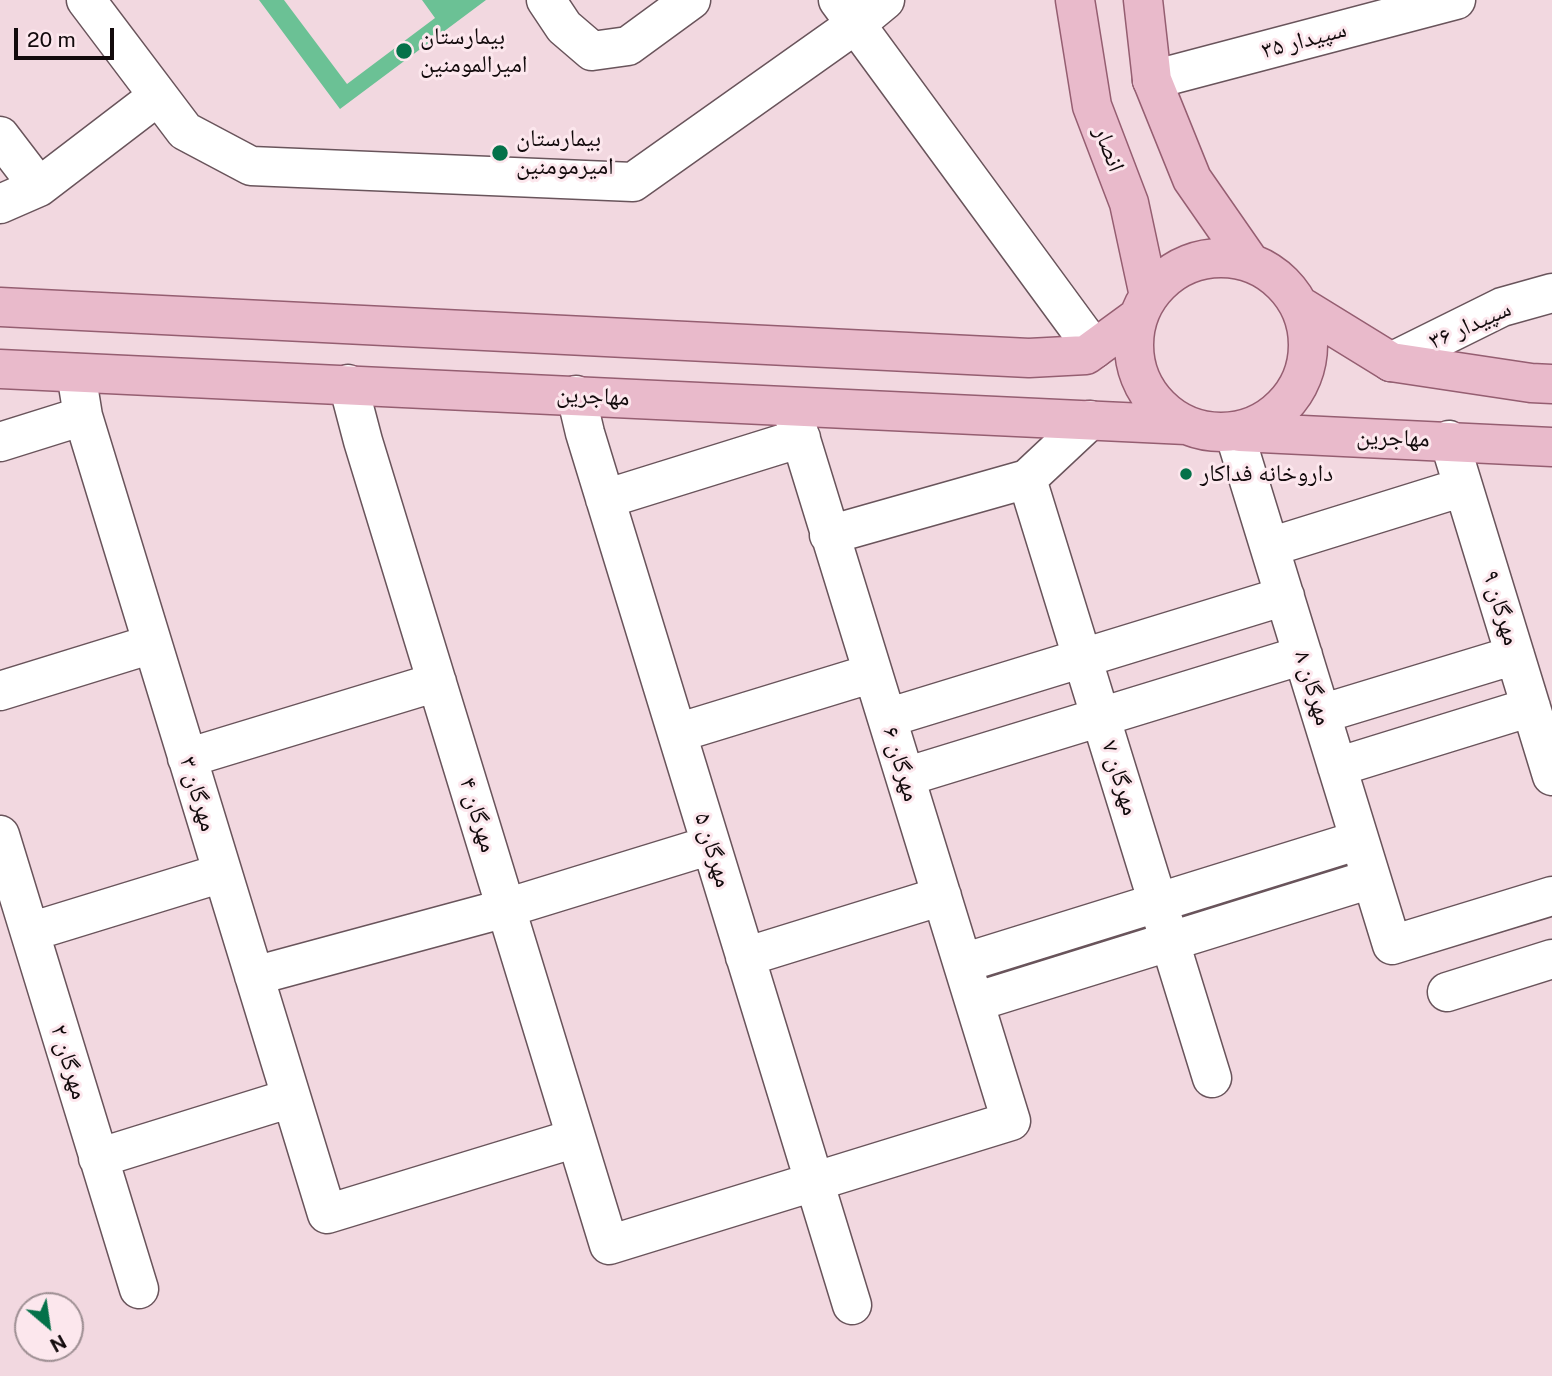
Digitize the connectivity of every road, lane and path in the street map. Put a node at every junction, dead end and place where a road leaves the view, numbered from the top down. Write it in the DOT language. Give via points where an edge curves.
graph roads {
  1 [pos="86,0"];
  2 [pos="546,0"];
  3 [pos="691,0"];
  4 [pos="885,0"];
  5 [pos="1075,0"];
  6 [pos="1143,0"];
  7 [pos="1456,0"];
  8 [pos="847,12"];
  9 [pos="1152,80"];
  10 [pos="158,96"];
  11 [pos="0,136"];
  12 [pos="39,187"];
  13 [pos="0,204"];
  14 [pos="1250,261"];
  15 [pos="1552,293"];
  16 [pos="1143,306"];
  17 [pos="1300,306"];
  18 [pos="0,307"];
  19 [pos="78,312"];
  20 [pos="355,327"];
  21 [pos="1094,349"];
  22 [pos="1391,362"];
  23 [pos="0,369"];
  24 [pos="76,373"];
  25 [pos="348,384"];
  26 [pos="1552,384"];
  27 [pos="576,396"];
  28 [pos="83,416"];
  29 [pos="1090,420"];
  30 [pos="796,423"];
  31 [pos="1186,425"];
  32 [pos="1234,432"];
  33 [pos="1449,440"];
  34 [pos="0,442"];
  35 [pos="1552,447"];
  36 [pos="1027,479"];
  37 [pos="1464,487"];
  38 [pos="606,499"];
  39 [pos="829,535"];
  40 [pos="1270,547"];
  41 [pos="1285,596"];
  42 [pos="152,644"];
  43 [pos="1303,655"];
  44 [pos="1515,655"];
  45 [pos="1082,659"];
  46 [pos="873,673"];
  47 [pos="437,682"];
  48 [pos="0,691"];
  49 [pos="1531,707"];
  50 [pos="1321,714"];
  51 [pos="1101,717"];
  52 [pos="887,719"];
  53 [pos="677,733"];
  54 [pos="187,758"];
  55 [pos="1337,766"];
  56 [pos="1552,776"];
  57 [pos="905,777"];
  58 [pos="0,835"];
  59 [pos="1359,840"];
  60 [pos="711,845"];
  61 [pos="222,873"];
  62 [pos="1371,879"];
  63 [pos="942,896"];
  64 [pos="1552,896"];
  65 [pos="1158,902"];
  66 [pos="506,908"];
  67 [pos="30,932"];
  68 [pos="1170,942"];
  69 [pos="745,957"];
  70 [pos="1552,959"];
  71 [pos="962,963"];
  72 [pos="254,976"];
  73 [pos="1447,992"];
  74 [pos="975,1002"];
  75 [pos="1212,1078"];
  76 [pos="291,1098"];
  77 [pos="576,1138"];
  78 [pos="99,1158"];
  79 [pos="814,1182"];
  80 [pos="139,1289"];
  81 [pos="852,1304"];
  1 -- 10 [label="street"];
  2 -- 3 [label="street" via="564,27 592,51 628,46"];
  4 -- 8 [label="street"];
  5 -- 16 [label="main road, انصار" via="1092,106 1129,203"];
  6 -- 9 [label="main road"];
  7 -- 9 [label="street, سپیدار ۳۵"];
  8 -- 10 [label="street" via="633,182 251,166 185,131"];
  8 -- 21 [label="street"];
  9 -- 14 [label="main road" via="1192,178"];
  10 -- 12 [label="street"];
  11 -- 12 [label="street"];
  12 -- 13 [label="street"];
  14 -- 16 [label="main road" via="1227,257 1183,266 1164,279"];
  14 -- 17 [label="main road" via="1270,271"];
  15 -- 22 [label="street, سپیدار ۳۶" via="1502,307"];
  16 -- 21 [label="main road"];
  16 -- 31 [label="main road" via="1133,342 1136,368 1164,411"];
  17 -- 22 [label="main road"];
  17 -- 32 [label="main road" via="1309,351 1294,394 1259,424"];
  18 -- 19 [label="main road"];
  19 -- 20 [label="main road"];
  19 -- 24 [label="main road"];
  20 -- 21 [label="main road" via="1029,358 1086,355"];
  20 -- 25 [label="main road"];
  22 -- 26 [label="main road"];
  23 -- 24 [label="main road, مهاجرین"];
  24 -- 25 [label="main road, مهاجرین"];
  24 -- 28 [label="street, مهرگان ۳"];
  25 -- 27 [label="main road, مهاجرین"];
  25 -- 47 [label="street, مهرگان ۴"];
  27 -- 30 [label="main road, مهاجرین"];
  27 -- 38 [label="street, مهرگان ۵"];
  28 -- 34 [label="street"];
  28 -- 42 [label="street, مهرگان ۳"];
  29 -- 30 [label="main road, مهاجرین"];
  29 -- 31 [label="main road, مهاجرین"];
  29 -- 36 [label="street"];
  30 -- 38 [label="street"];
  30 -- 39 [label="street, مهرگان ۶"];
  31 -- 32 [label="main road"];
  32 -- 33 [label="main road, مهاجرین"];
  32 -- 40 [label="street, مهرگان ۸"];
  33 -- 35 [label="main road, مهاجرین"];
  33 -- 37 [label="street, مهرگان ۹"];
  36 -- 39 [label="street"];
  36 -- 45 [label="street, مهرگان ۷"];
  37 -- 40 [label="street"];
  37 -- 44 [label="street, مهرگان ۹"];
  38 -- 53 [label="street, مهرگان ۵"];
  39 -- 46 [label="street, مهرگان ۶"];
  40 -- 41 [label="street, مهرگان ۸"];
  41 -- 43 [label="street, مهرگان ۸"];
  41 -- 45 [label="street"];
  42 -- 48 [label="street"];
  42 -- 54 [label="street, مهرگان ۳"];
  43 -- 50 [label="street, مهرگان ۸"];
  43 -- 51 [label="street"];
  44 -- 49 [label="street, مهرگان ۹"];
  44 -- 50 [label="street"];
  45 -- 51 [label="street, مهرگان ۷"];
  45 -- 52 [label="street"];
  46 -- 52 [label="street, مهرگان ۶"];
  46 -- 53 [label="street"];
  47 -- 54 [label="street"];
  47 -- 66 [label="street, مهرگان ۴"];
  49 -- 55 [label="street"];
  49 -- 56 [label="street, مهرگان ۹"];
  50 -- 55 [label="street, مهرگان ۸"];
  51 -- 57 [label="street"];
  51 -- 65 [label="street, مهرگان ۷"];
  52 -- 57 [label="street, مهرگان ۶"];
  53 -- 60 [label="street, مهرگان ۵"];
  54 -- 61 [label="street, مهرگان ۳"];
  55 -- 59 [label="street, مهرگان ۸"];
  57 -- 63 [label="street, مهرگان ۶"];
  58 -- 67 [label="street, مهرگان ۲"];
  59 -- 62 [label="street, مهرگان ۸"];
  59 -- 65 [label="street"];
  60 -- 66 [label="street"];
  60 -- 69 [label="street, مهرگان ۵"];
  61 -- 67 [label="street"];
  61 -- 72 [label="street, مهرگان ۳"];
  62 -- 64 [label="street, مهرگان ۸" via="1392,945"];
  62 -- 68 [label="street"];
  63 -- 69 [label="street"];
  63 -- 71 [label="street, مهرگان ۶"];
  65 -- 68 [label="street, مهرگان ۷"];
  65 -- 71 [label="street"];
  66 -- 72 [label="street"];
  66 -- 77 [label="street, مهرگان ۴"];
  67 -- 78 [label="street, مهرگان ۲"];
  68 -- 74 [label="street"];
  68 -- 75 [label="street, مهرگان ۷"];
  69 -- 79 [label="street, مهرگان ۵"];
  70 -- 73 [label="street"];
  71 -- 74 [label="street, مهرگان ۶"];
  72 -- 76 [label="street, مهرگان ۳"];
  74 -- 79 [label="street, مهرگان ۶" via="1012,1121"];
  76 -- 77 [label="street, مهرگان ۳" via="327,1214"];
  76 -- 78 [label="street"];
  77 -- 79 [label="street, مهرگان ۴" via="608,1245"];
  78 -- 80 [label="street, مهرگان ۲"];
  79 -- 81 [label="street, مهرگان ۵"];
}
